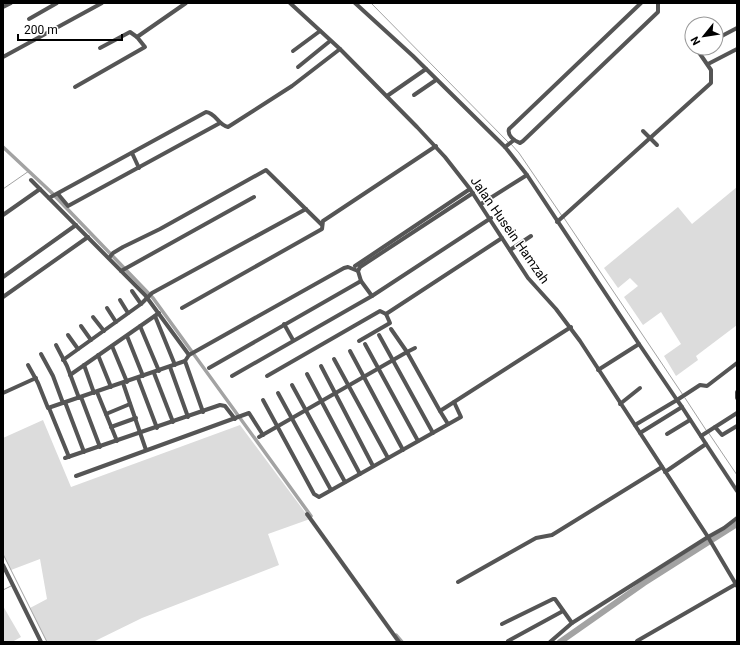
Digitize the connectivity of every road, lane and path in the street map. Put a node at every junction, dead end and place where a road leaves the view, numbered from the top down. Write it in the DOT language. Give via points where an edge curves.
graph roads {
  1 [pos="11,3"];
  2 [pos="57,3"];
  3 [pos="102,3"];
  4 [pos="186,3"];
  5 [pos="290,3"];
  6 [pos="355,3"];
  7 [pos="641,3"];
  8 [pos="658,3"];
  9 [pos="3,7"];
  10 [pos="29,19"];
  11 [pos="737,28"];
  12 [pos="320,31"];
  13 [pos="724,35"];
  14 [pos="137,37"];
  15 [pos="330,40"];
  16 [pos="100,48"];
  17 [pos="737,49"];
  18 [pos="340,50"];
  19 [pos="293,51"];
  20 [pos="702,56"];
  21 [pos="3,57"];
  22 [pos="708,64"];
  23 [pos="298,67"];
  24 [pos="426,69"];
  25 [pos="436,80"];
  26 [pos="75,87"];
  27 [pos="414,95"];
  28 [pos="386,96"];
  29 [pos="220,123"];
  30 [pos="643,132"];
  31 [pos="650,138"];
  32 [pos="513,141"];
  33 [pos="657,145"];
  34 [pos="436,146"];
  35 [pos="506,147"];
  36 [pos="132,153"];
  37 [pos="139,168"];
  38 [pos="527,175"];
  39 [pos="31,180"];
  40 [pos="40,189"];
  41 [pos="472,191"];
  42 [pos="57,194"];
  43 [pos="254,197"];
  44 [pos="50,198"];
  45 [pos="481,204"];
  46 [pos="306,209"];
  47 [pos="3,215"];
  48 [pos="491,218"];
  49 [pos="558,221"];
  50 [pos="321,224"];
  51 [pos="76,225"];
  52 [pos="531,236"];
  53 [pos="88,237"];
  54 [pos="502,238"];
  55 [pos="510,250"];
  56 [pos="109,258"];
  57 [pos="364,262"];
  58 [pos="355,266"];
  59 [pos="122,271"];
  60 [pos="358,271"];
  61 [pos="3,277"];
  62 [pos="361,281"];
  63 [pos="132,291"];
  64 [pos="372,296"];
  65 [pos="3,297"];
  66 [pos="148,298"];
  67 [pos="120,300"];
  68 [pos="141,304"];
  69 [pos="107,308"];
  70 [pos="182,308"];
  71 [pos="159,312"];
  72 [pos="128,313"];
  73 [pos="386,314"];
  74 [pos="154,316"];
  75 [pos="94,317"];
  76 [pos="116,322"];
  77 [pos="284,324"];
  78 [pos="81,326"];
  79 [pos="140,326"];
  80 [pos="571,327"];
  81 [pos="391,329"];
  82 [pos="104,331"];
  83 [pos="68,335"];
  84 [pos="379,335"];
  85 [pos="127,336"];
  86 [pos="91,340"];
  87 [pos="293,340"];
  88 [pos="359,341"];
  89 [pos="365,344"];
  90 [pos="639,344"];
  91 [pos="56,345"];
  92 [pos="112,346"];
  93 [pos="415,348"];
  94 [pos="78,349"];
  95 [pos="350,351"];
  96 [pos="407,352"];
  97 [pos="41,354"];
  98 [pos="98,355"];
  99 [pos="189,355"];
  100 [pos="334,359"];
  101 [pos="64,360"];
  102 [pos="393,360"];
  103 [pos="185,362"];
  104 [pos="737,363"];
  105 [pos="28,365"];
  106 [pos="84,365"];
  107 [pos="175,365"];
  108 [pos="321,366"];
  109 [pos="170,367"];
  110 [pos="209,368"];
  111 [pos="378,368"];
  112 [pos="598,370"];
  113 [pos="159,371"];
  114 [pos="154,373"];
  115 [pos="307,374"];
  116 [pos="70,375"];
  117 [pos="143,376"];
  118 [pos="232,376"];
  119 [pos="267,376"];
  120 [pos="364,377"];
  121 [pos="36,378"];
  122 [pos="138,378"];
  123 [pos="125,382"];
  124 [pos="292,385"];
  125 [pos="349,385"];
  126 [pos="111,387"];
  127 [pos="640,388"];
  128 [pos="96,392"];
  129 [pos="737,392"];
  130 [pos="3,393"];
  131 [pos="278,393"];
  132 [pos="335,393"];
  133 [pos="80,397"];
  134 [pos="737,398"];
  135 [pos="263,400"];
  136 [pos="678,400"];
  137 [pos="321,402"];
  138 [pos="454,402"];
  139 [pos="64,403"];
  140 [pos="130,404"];
  141 [pos="620,404"];
  142 [pos="670,404"];
  143 [pos="682,406"];
  144 [pos="49,408"];
  145 [pos="306,410"];
  146 [pos="440,411"];
  147 [pos="674,411"];
  148 [pos="203,412"];
  149 [pos="106,414"];
  150 [pos="737,414"];
  151 [pos="188,417"];
  152 [pos="136,418"];
  153 [pos="237,418"];
  154 [pos="292,418"];
  155 [pos="690,420"];
  156 [pos="173,422"];
  157 [pos="448,424"];
  158 [pos="635,425"];
  159 [pos="277,426"];
  160 [pos="737,426"];
  161 [pos="111,427"];
  162 [pos="715,427"];
  163 [pos="156,428"];
  164 [pos="141,433"];
  165 [pos="432,433"];
  166 [pos="640,433"];
  167 [pos="667,434"];
  168 [pos="702,435"];
  169 [pos="117,441"];
  170 [pos="418,441"];
  171 [pos="706,444"];
  172 [pos="100,447"];
  173 [pos="146,450"];
  174 [pos="403,450"];
  175 [pos="84,452"];
  176 [pos="388,458"];
  177 [pos="374,466"];
  178 [pos="662,467"];
  179 [pos="665,472"];
  180 [pos="360,474"];
  181 [pos="76,476"];
  182 [pos="345,482"];
  183 [pos="331,490"];
  184 [pos="737,491"];
  185 [pos="307,514"];
  186 [pos="737,518"];
  187 [pos="708,538"];
  188 [pos="3,566"];
  189 [pos="458,582"];
  190 [pos="736,585"];
  191 [pos="563,611"];
  192 [pos="572,623"];
  193 [pos="502,624"];
  194 [pos="508,641"];
  195 [pos="636,641"];
  196 [pos="41,642"];
  197 [pos="399,642"];
  198 [pos="550,642"];
  1 -- 9 [label="street"];
  2 -- 10 [label="street"];
  3 -- 21 [label="street"];
  4 -- 14 [label="street"];
  5 -- 12 [label="street, Jalan Husein Hamzah"];
  6 -- 24 [label="street"];
  7 -- 32 [label="street" via="509,129"];
  8 -- 32 [label="street" via="658,12 527,137 520,142"];
  11 -- 13 [label="street"];
  12 -- 15 [label="street, Jalan Husein Hamzah"];
  12 -- 19 [label="street"];
  14 -- 16 [label="street" via="130,32"];
  14 -- 26 [label="street" via="145,46 144,49"];
  15 -- 18 [label="street, Jalan Husein Hamzah"];
  15 -- 23 [label="street"];
  17 -- 22 [label="street"];
  18 -- 28 [label="street, Jalan Husein Hamzah"];
  18 -- 29 [label="street" via="240,120 228,127"];
  20 -- 22 [label="street"];
  22 -- 31 [label="street" via="711,70 711,83"];
  24 -- 25 [label="street"];
  24 -- 28 [label="street"];
  25 -- 27 [label="street"];
  25 -- 35 [label="street"];
  28 -- 34 [label="street, Jalan Husein Hamzah"];
  29 -- 36 [label="street" via="206,112"];
  29 -- 37 [label="street"];
  30 -- 31 [label="street"];
  31 -- 33 [label="street"];
  31 -- 49 [label="street"];
  32 -- 35 [label="street"];
  34 -- 41 [label="street, Jalan Husein Hamzah"];
  34 -- 50 [label="street"];
  35 -- 38 [label="street"];
  36 -- 37 [label="street"];
  36 -- 42 [label="street"];
  37 -- 42 [label="street" via="68,206"];
  38 -- 45 [label="street"];
  38 -- 49 [label="street"];
  39 -- 40 [label="street"];
  40 -- 44 [label="street"];
  40 -- 47 [label="street"];
  41 -- 45 [label="street, Jalan Husein Hamzah"];
  41 -- 57 [label="street"];
  42 -- 44 [label="street"];
  43 -- 59 [label="street"];
  44 -- 51 [label="street"];
  45 -- 48 [label="street, Jalan Husein Hamzah"];
  46 -- 50 [label="street"];
  46 -- 56 [label="street" via="276,178 264,171 113,253"];
  46 -- 66 [label="street" via="152,293"];
  48 -- 54 [label="street, Jalan Husein Hamzah"];
  48 -- 64 [label="street"];
  49 -- 90 [label="street"];
  50 -- 70 [label="street" via="322,229"];
  51 -- 53 [label="street"];
  51 -- 61 [label="street"];
  52 -- 55 [label="street"];
  53 -- 56 [label="street"];
  53 -- 65 [label="street"];
  54 -- 55 [label="street, Jalan Husein Hamzah"];
  54 -- 73 [label="street"];
  55 -- 80 [label="street, Jalan Husein Hamzah" via="528,278"];
  56 -- 59 [label="street"];
  57 -- 58 [label="street"];
  57 -- 60 [label="street"];
  59 -- 66 [label="street"];
  60 -- 62 [label="street"];
  60 -- 99 [label="street" via="344,268"];
  62 -- 64 [label="street"];
  62 -- 77 [label="street"];
  63 -- 68 [label="street"];
  64 -- 87 [label="street"];
  66 -- 68 [label="street"];
  66 -- 71 [label="street"];
  67 -- 72 [label="street"];
  68 -- 72 [label="street"];
  69 -- 76 [label="street"];
  71 -- 74 [label="street"];
  71 -- 99 [label="street"];
  72 -- 76 [label="street"];
  73 -- 88 [label="street" via="390,323"];
  73 -- 119 [label="street" via="380,311"];
  74 -- 79 [label="street"];
  74 -- 107 [label="street"];
  75 -- 82 [label="street"];
  76 -- 82 [label="street"];
  77 -- 87 [label="street"];
  77 -- 110 [label="street"];
  78 -- 86 [label="street"];
  79 -- 85 [label="street"];
  79 -- 113 [label="street"];
  80 -- 112 [label="street, Jalan Husein Hamzah"];
  80 -- 138 [label="street"];
  81 -- 96 [label="street"];
  82 -- 86 [label="street"];
  83 -- 94 [label="street"];
  84 -- 102 [label="street"];
  85 -- 92 [label="street"];
  85 -- 117 [label="street"];
  86 -- 94 [label="street"];
  87 -- 118 [label="street"];
  89 -- 111 [label="street"];
  90 -- 112 [label="street"];
  90 -- 136 [label="street"];
  91 -- 101 [label="street"];
  92 -- 98 [label="street"];
  92 -- 123 [label="street"];
  93 -- 96 [label="street"];
  94 -- 101 [label="street"];
  95 -- 120 [label="street"];
  96 -- 102 [label="street"];
  96 -- 146 [label="street"];
  97 -- 139 [label="street"];
  98 -- 106 [label="street"];
  98 -- 126 [label="street"];
  99 -- 103 [label="street"];
  100 -- 125 [label="street"];
  101 -- 116 [label="street"];
  102 -- 111 [label="street"];
  102 -- 165 [label="street"];
  103 -- 107 [label="street"];
  103 -- 148 [label="street"];
  104 -- 136 [label="street" via="707,386 700,384"];
  105 -- 121 [label="street"];
  106 -- 116 [label="street"];
  106 -- 128 [label="street"];
  107 -- 109 [label="street"];
  108 -- 132 [label="street"];
  109 -- 113 [label="street"];
  109 -- 151 [label="street"];
  111 -- 120 [label="street"];
  111 -- 170 [label="street"];
  112 -- 141 [label="street, Jalan Husein Hamzah"];
  113 -- 114 [label="street"];
  114 -- 117 [label="street"];
  114 -- 156 [label="street"];
  115 -- 137 [label="street"];
  116 -- 133 [label="street"];
  117 -- 122 [label="street"];
  120 -- 125 [label="street"];
  120 -- 174 [label="street"];
  121 -- 130 [label="street"];
  121 -- 144 [label="street" via="46,407"];
  122 -- 123 [label="street"];
  122 -- 163 [label="street"];
  123 -- 126 [label="street"];
  123 -- 140 [label="street"];
  124 -- 145 [label="street"];
  125 -- 132 [label="street"];
  125 -- 176 [label="street"];
  126 -- 128 [label="street"];
  127 -- 141 [label="street"];
  128 -- 133 [label="street"];
  128 -- 149 [label="street"];
  129 -- 134 [label="street"];
  131 -- 154 [label="street"];
  132 -- 137 [label="street"];
  132 -- 177 [label="street"];
  133 -- 139 [label="street"];
  133 -- 172 [label="street"];
  135 -- 159 [label="street"];
  136 -- 142 [label="street"];
  136 -- 143 [label="street"];
  137 -- 145 [label="street"];
  137 -- 180 [label="street"];
  138 -- 146 [label="street"];
  138 -- 157 [label="street" via="462,416"];
  139 -- 144 [label="street"];
  139 -- 175 [label="street"];
  140 -- 149 [label="street"];
  140 -- 152 [label="street"];
  141 -- 158 [label="street, Jalan Husein Hamzah"];
  142 -- 147 [label="street"];
  142 -- 158 [label="street"];
  143 -- 147 [label="street"];
  143 -- 155 [label="street"];
  144 -- 175 [label="street" via="67,458"];
  145 -- 154 [label="street"];
  145 -- 182 [label="street"];
  146 -- 157 [label="street"];
  147 -- 166 [label="street"];
  148 -- 151 [label="street"];
  148 -- 153 [label="street" via="220,405 226,406"];
  149 -- 161 [label="street"];
  150 -- 162 [label="street"];
  151 -- 156 [label="street"];
  152 -- 161 [label="street"];
  152 -- 164 [label="street"];
  153 -- 159 [label="street" via="250,413 261,436"];
  153 -- 173 [label="street"];
  154 -- 159 [label="street"];
  154 -- 183 [label="street"];
  155 -- 167 [label="street"];
  155 -- 168 [label="street"];
  156 -- 163 [label="street"];
  157 -- 165 [label="street"];
  158 -- 166 [label="street, Jalan Husein Hamzah"];
  159 -- 183 [label="street" via="315,496 319,497"];
  160 -- 162 [label="street" via="722,435"];
  161 -- 169 [label="street"];
  162 -- 168 [label="street"];
  163 -- 164 [label="street"];
  164 -- 169 [label="street"];
  164 -- 173 [label="street"];
  165 -- 170 [label="street"];
  166 -- 178 [label="street, Jalan Husein Hamzah"];
  168 -- 171 [label="street"];
  169 -- 172 [label="street"];
  170 -- 174 [label="street"];
  171 -- 179 [label="street"];
  171 -- 184 [label="street"];
  172 -- 175 [label="street"];
  173 -- 181 [label="street"];
  174 -- 176 [label="street"];
  176 -- 177 [label="street"];
  177 -- 180 [label="street"];
  178 -- 179 [label="street, Jalan Husein Hamzah"];
  178 -- 189 [label="street" via="552,535 536,538"];
  179 -- 187 [label="street, Jalan Husein Hamzah"];
  180 -- 182 [label="street"];
  182 -- 183 [label="street"];
  185 -- 197 [label="street"];
  186 -- 187 [label="street"];
  187 -- 190 [label="street, Jalan Husein Hamzah"];
  187 -- 192 [label="street"];
  188 -- 196 [label="street"];
  190 -- 195 [label="street"];
  191 -- 192 [label="street"];
  191 -- 193 [label="street" via="553,599"];
  191 -- 194 [label="street"];
  192 -- 198 [label="street"];
}
